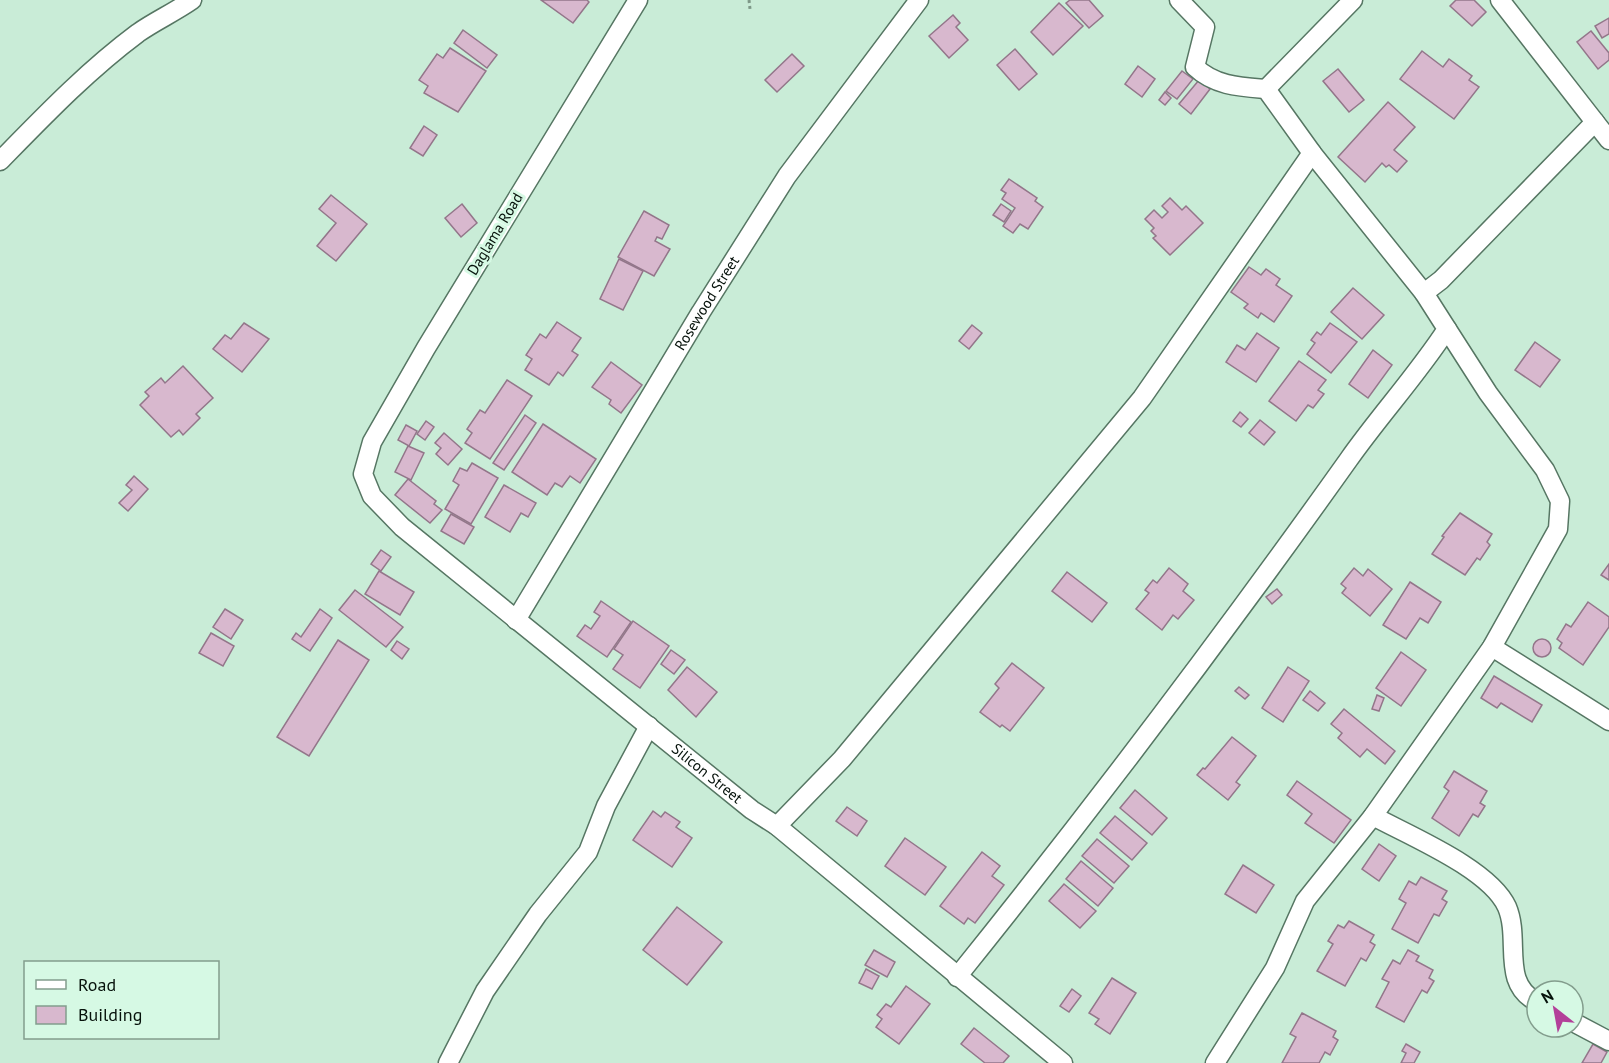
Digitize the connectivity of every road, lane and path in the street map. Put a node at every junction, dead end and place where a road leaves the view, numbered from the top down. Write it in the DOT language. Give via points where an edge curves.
graph roads {
  1 [pos="192,0"];
  2 [pos="638,0"];
  3 [pos="748,0"];
  4 [pos="919,0"];
  5 [pos="1179,0"];
  6 [pos="1353,0"];
  7 [pos="1500,0"];
  8 [pos="750,9"];
  9 [pos="1266,89"];
  10 [pos="1595,122"];
  11 [pos="1609,140"];
  12 [pos="1312,153"];
  13 [pos="0,161"];
  14 [pos="1424,293"];
  15 [pos="1447,329"];
  16 [pos="363,474"];
  17 [pos="516,620"];
  18 [pos="1492,647"];
  19 [pos="1609,721"];
  20 [pos="649,726"];
  21 [pos="1373,816"];
  22 [pos="777,826"];
  23 [pos="957,977"];
  24 [pos="1525,995"];
  25 [pos="1585,1028"];
  26 [pos="1609,1041"];
  27 [pos="448,1063"];
  28 [pos="1063,1063"];
  29 [pos="1215,1063"];
  1 -- 13 [label="street" via="140,32 102,62"];
  2 -- 16 [label="street, Daglama Road" via="426,348 372,442"];
  3 -- 8 [label="path"];
  4 -- 17 [label="street, Rosewood Street" via="788,176 701,312"];
  5 -- 9 [label="street" via="1205,27 1195,67 1207,78 1229,86"];
  6 -- 9 [label="street"];
  7 -- 10 [label="street"];
  9 -- 12 [label="street"];
  10 -- 11 [label="street"];
  10 -- 14 [label="street"];
  12 -- 14 [label="street"];
  12 -- 22 [label="street" via="1142,398 842,759"];
  14 -- 15 [label="street"];
  15 -- 18 [label="street" via="1545,470 1560,501 1558,529"];
  15 -- 23 [label="street" via="1370,429 1224,635 1081,824"];
  16 -- 17 [label="street, Silicon Street" via="372,496 402,527"];
  17 -- 20 [label="street, Silicon Street"];
  18 -- 19 [label="street"];
  18 -- 21 [label="street"];
  20 -- 22 [label="street, Silicon Street"];
  20 -- 27 [label="street" via="606,806 588,852 537,914 485,991"];
  21 -- 24 [label="street" via="1483,876 1507,907 1515,982"];
  21 -- 29 [label="street" via="1305,901 1275,968"];
  22 -- 23 [label="street, Silicon Street"];
  23 -- 28 [label="street, Silicon Street"];
  25 -- 26 [label="street"];
}
